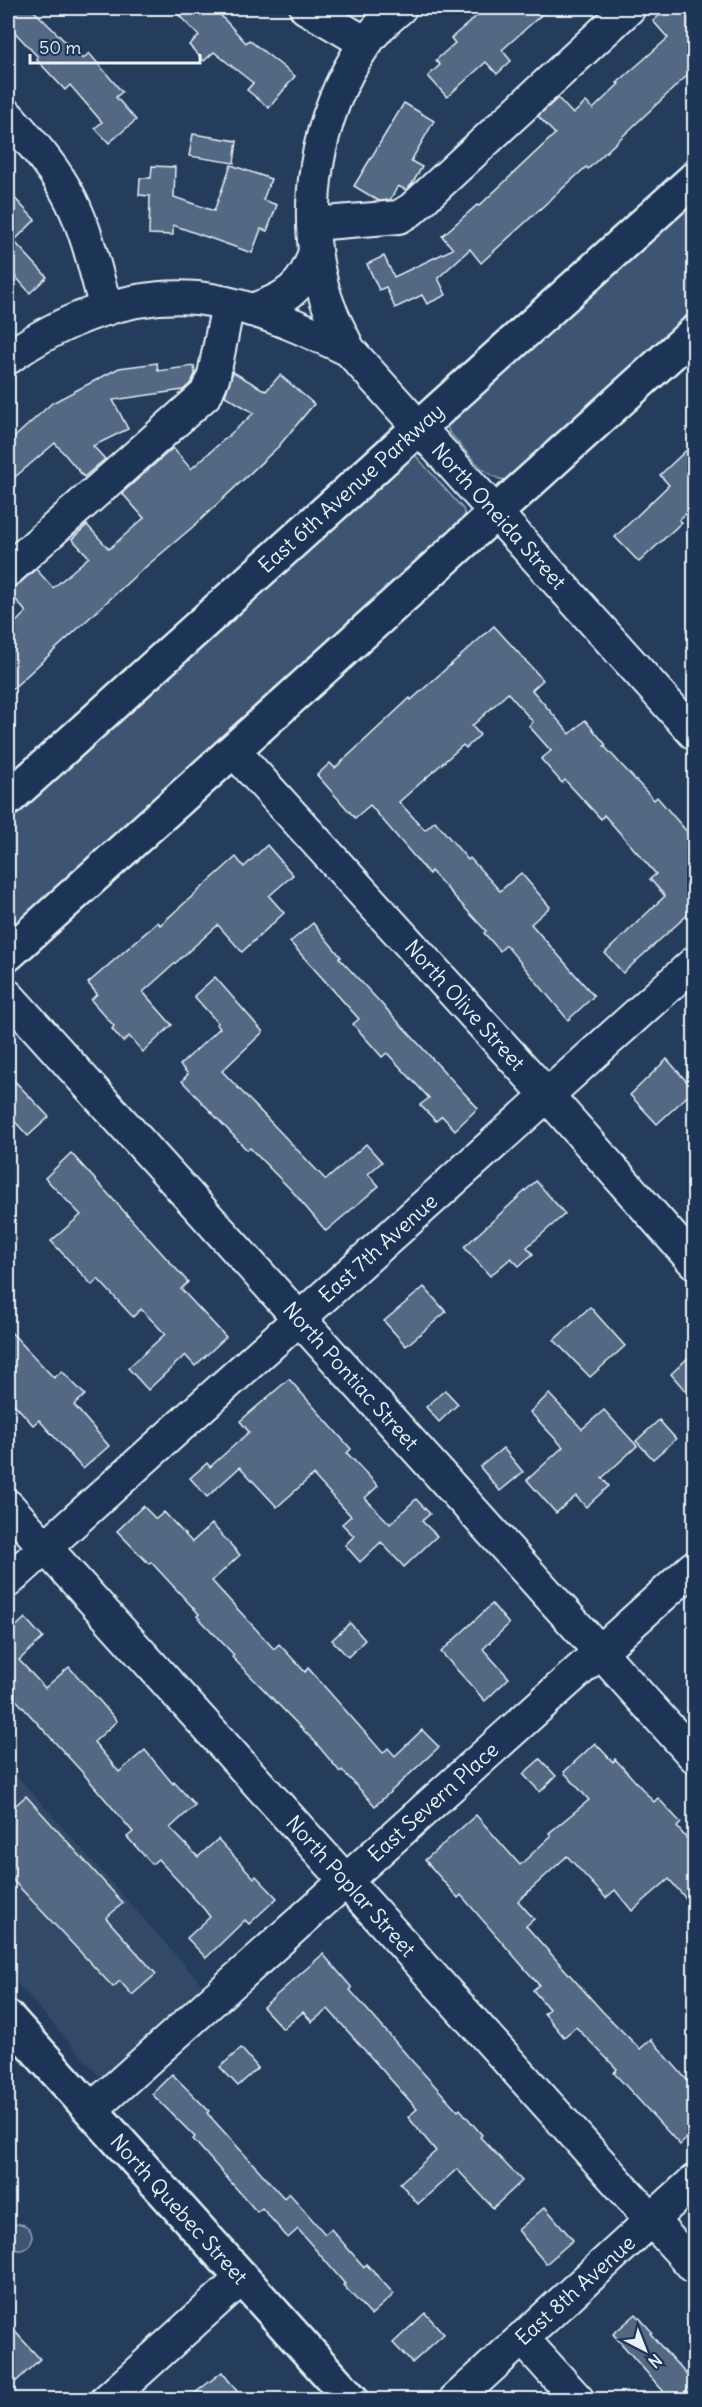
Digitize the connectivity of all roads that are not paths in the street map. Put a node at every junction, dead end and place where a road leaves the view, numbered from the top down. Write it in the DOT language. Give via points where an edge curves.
graph roads {
  1 [pos="306,8"];
  2 [pos="400,8"];
  3 [pos="628,8"];
  4 [pos="366,43"];
  5 [pos="8,116"];
  6 [pos="694,178"];
  7 [pos="314,238"];
  8 [pos="239,307"];
  9 [pos="106,309"];
  10 [pos="694,333"];
  11 [pos="349,350"];
  12 [pos="8,358"];
  13 [pos="419,426"];
  14 [pos="496,512"];
  15 [pos="8,570"];
  16 [pos="694,733"];
  17 [pos="233,750"];
  18 [pos="8,799"];
  19 [pos="8,954"];
  20 [pos="694,963"];
  21 [pos="8,996"];
  22 [pos="547,1095"];
  23 [pos="694,1262"];
  24 [pos="299,1318"];
  25 [pos="8,1506"];
  26 [pos="45,1548"];
  27 [pos="694,1567"];
  28 [pos="8,1581"];
  29 [pos="600,1651"];
  30 [pos="694,1756"];
  31 [pos="346,1880"];
  32 [pos="8,2018"];
  33 [pos="91,2110"];
  34 [pos="694,2181"];
  35 [pos="652,2220"];
  36 [pos="694,2267"];
  37 [pos="242,2278"];
  38 [pos="522,2337"];
  39 [pos="107,2400"];
  40 [pos="352,2400"];
  41 [pos="455,2400"];
  42 [pos="578,2400"];
  1 -- 4 [label="street"];
  2 -- 4 [label="street, North Oneida Street"];
  3 -- 7 [label="street" via="412,209 399,217"];
  4 -- 7 [label="street, North Oneida Street" via="330,114 315,175"];
  5 -- 9 [label="street" via="44,158 71,201"];
  6 -- 13 [label="main road, East 6th Avenue Parkway"];
  7 -- 8 [label="street" via="310,268 294,289 271,304"];
  7 -- 11 [label="street, North Oneida Street" via="326,300"];
  8 -- 9 [label="street" via="178,297"];
  8 -- 11 [label="street" via="304,329"];
  8 -- 15 [label="street" via="206,394"];
  9 -- 12 [label="street" via="58,327"];
  10 -- 14 [label="main road"];
  11 -- 13 [label="street, North Oneida Street"];
  13 -- 14 [label="street, North Oneida Street"];
  13 -- 18 [label="main road, East 6th Avenue Parkway"];
  14 -- 16 [label="street, North Oneida Street"];
  14 -- 17 [label="main road"];
  17 -- 19 [label="main road"];
  17 -- 22 [label="street, North Olive Street"];
  20 -- 22 [label="street, East 7th Avenue"];
  21 -- 24 [label="street, North Pontiac Street"];
  22 -- 23 [label="street, North Olive Street"];
  22 -- 24 [label="street, East 7th Avenue"];
  24 -- 26 [label="street, East 7th Avenue"];
  24 -- 29 [label="street, North Pontiac Street"];
  25 -- 26 [label="street, North Poplar Street"];
  26 -- 28 [label="street, East 7th Avenue"];
  26 -- 31 [label="street, North Poplar Street"];
  27 -- 29 [label="street, East Severn Place"];
  29 -- 30 [label="street, North Pontiac Street"];
  29 -- 31 [label="street, East Severn Place"];
  31 -- 33 [label="street, East Severn Place"];
  31 -- 35 [label="street, North Poplar Street"];
  32 -- 33 [label="main road, North Quebec Street"];
  33 -- 37 [label="main road, North Quebec Street"];
  34 -- 35 [label="street, East 8th Avenue"];
  35 -- 36 [label="street, North Poplar Street"];
  35 -- 38 [label="street, East 8th Avenue"];
  37 -- 39 [label="street"];
  37 -- 40 [label="main road, North Quebec Street"];
  38 -- 41 [label="street, East 8th Avenue"];
  38 -- 42 [label="street"];
}
